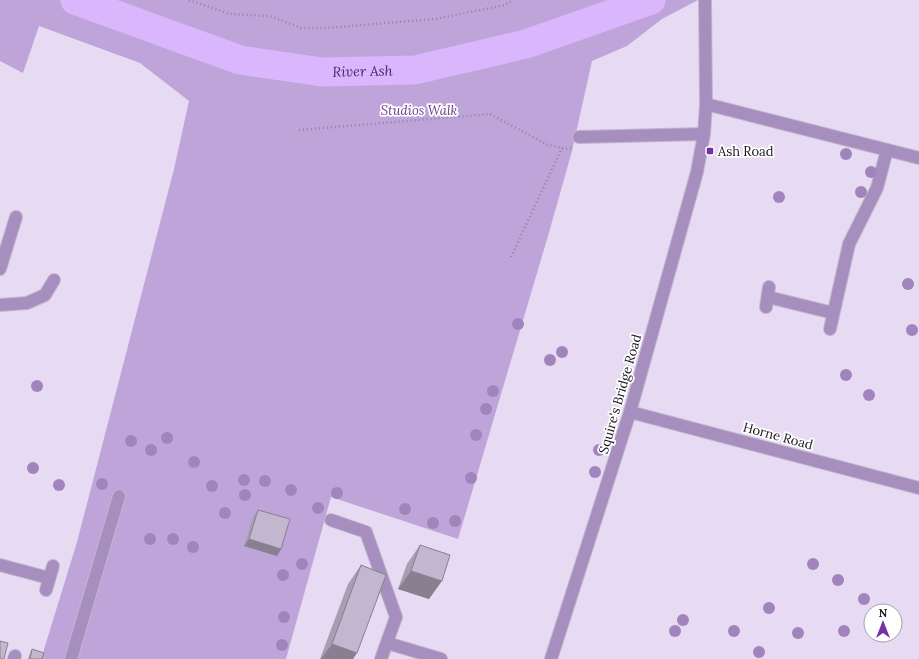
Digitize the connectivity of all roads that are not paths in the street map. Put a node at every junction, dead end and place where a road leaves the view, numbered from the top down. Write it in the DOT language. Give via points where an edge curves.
graph roads {
  1 [pos="705,0"];
  2 [pos="706,104"];
  3 [pos="704,134"];
  4 [pos="579,137"];
  5 [pos="887,150"];
  6 [pos="919,158"];
  7 [pos="16,217"];
  8 [pos="0,269"];
  9 [pos="54,280"];
  10 [pos="767,297"];
  11 [pos="0,305"];
  12 [pos="833,313"];
  13 [pos="830,329"];
  14 [pos="630,412"];
  15 [pos="919,488"];
  16 [pos="119,496"];
  17 [pos="331,520"];
  18 [pos="0,566"];
  19 [pos="49,578"];
  20 [pos="387,643"];
  21 [pos="71,659"];
  22 [pos="381,659"];
  23 [pos="441,659"];
  24 [pos="551,659"];
  1 -- 2 [label="street, Squire's Bridge Road"];
  2 -- 3 [label="street, Squire's Bridge Road"];
  2 -- 5 [label="street"];
  3 -- 4 [label="street"];
  3 -- 14 [label="street, Squire's Bridge Road" via="697,172"];
  5 -- 6 [label="street"];
  5 -- 12 [label="street" via="877,188 849,244"];
  7 -- 8 [label="street"];
  9 -- 11 [label="street" via="45,295 28,303"];
  10 -- 12 [label="street"];
  12 -- 13 [label="street"];
  14 -- 15 [label="street, Horne Road"];
  14 -- 24 [label="street, Squire's Bridge Road"];
  16 -- 21 [label="street"];
  17 -- 20 [label="street" via="366,532 396,616"];
  18 -- 19 [label="street"];
  20 -- 22 [label="street"];
  20 -- 23 [label="street"];
}
